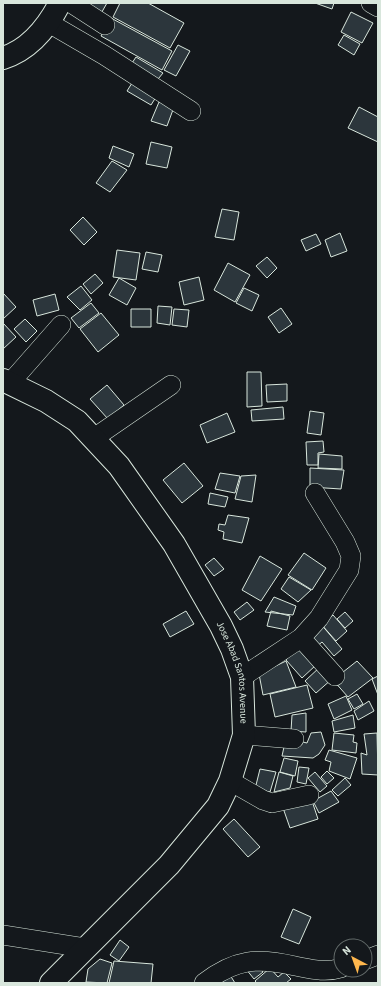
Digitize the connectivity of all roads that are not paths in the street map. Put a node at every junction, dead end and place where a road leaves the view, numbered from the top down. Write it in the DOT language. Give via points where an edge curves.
graph roads {
  1 [pos="60,3"];
  2 [pos="71,3"];
  3 [pos="371,3"];
  4 [pos="378,7"];
  5 [pos="49,23"];
  6 [pos="105,25"];
  7 [pos="3,58"];
  8 [pos="191,111"];
  9 [pos="61,325"];
  10 [pos="6,382"];
  11 [pos="171,385"];
  12 [pos="94,438"];
  13 [pos="315,492"];
  14 [pos="302,638"];
  15 [pos="336,676"];
  16 [pos="242,678"];
  17 [pos="244,735"];
  18 [pos="294,739"];
  19 [pos="230,781"];
  20 [pos="309,795"];
  21 [pos="3,935"];
  22 [pos="85,948"];
  23 [pos="294,965"];
  24 [pos="333,971"];
  25 [pos="51,983"];
  26 [pos="204,983"];
  27 [pos="303,983"];
  1 -- 5 [label="highway"];
  2 -- 6 [label="street"];
  3 -- 4 [label="street"];
  5 -- 7 [label="highway" via="27,45"];
  5 -- 8 [label="street"];
  9 -- 10 [label="street"];
  10 -- 12 [label="highway, Jose Abad Santos Avenue" via="46,401 76,421"];
  11 -- 12 [label="street"];
  12 -- 16 [label="highway, Jose Abad Santos Avenue" via="119,466 174,544 221,626"];
  13 -- 14 [label="street" via="346,542 351,556 349,570 341,586 320,618"];
  14 -- 15 [label="street"];
  14 -- 16 [label="street"];
  16 -- 17 [label="highway, Jose Abad Santos Avenue"];
  17 -- 18 [label="street"];
  17 -- 19 [label="highway, Jose Abad Santos Avenue"];
  19 -- 20 [label="street" via="272,803"];
  19 -- 22 [label="highway, Jose Abad Santos Avenue" via="218,806 191,840"];
  21 -- 22 [label="street"];
  22 -- 25 [label="highway, Jose Abad Santos Avenue"];
  23 -- 24 [label="street" via="320,971"];
  23 -- 26 [label="street" via="262,960 247,961"];
  23 -- 27 [label="street"];
}
